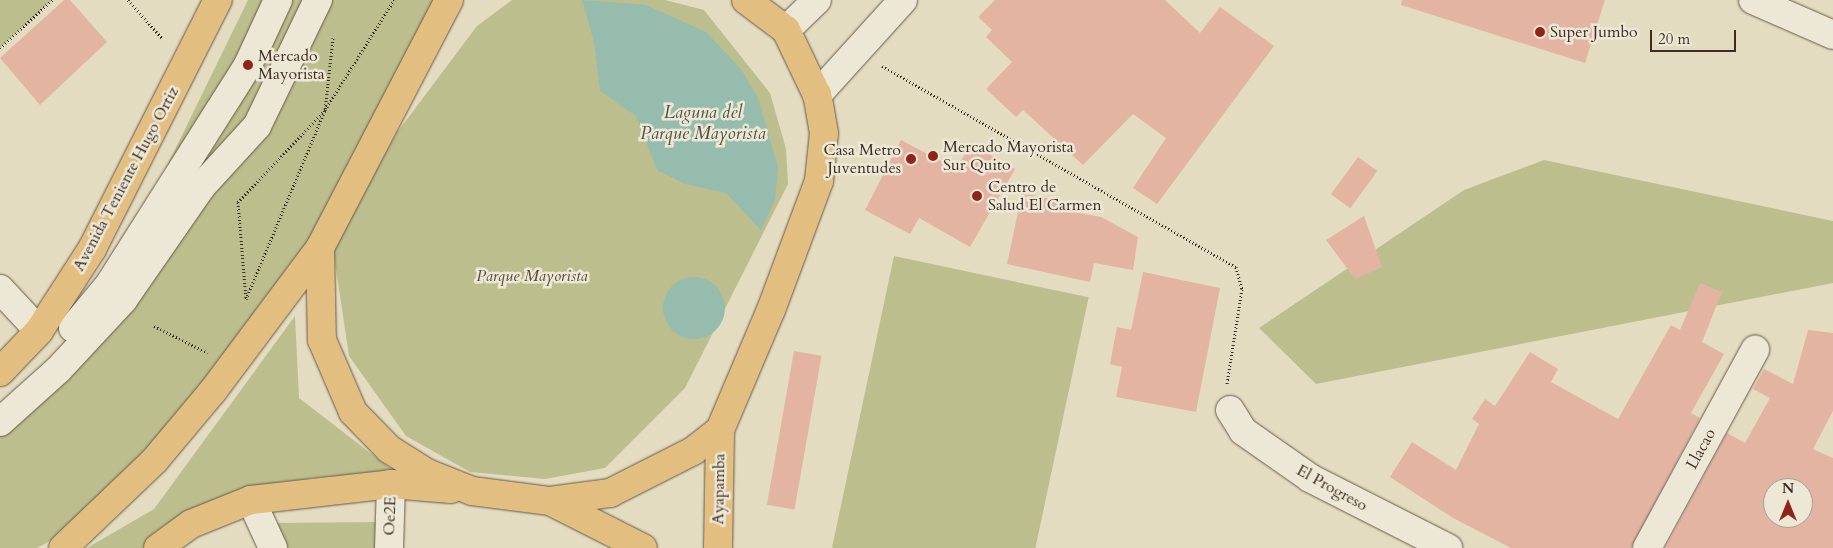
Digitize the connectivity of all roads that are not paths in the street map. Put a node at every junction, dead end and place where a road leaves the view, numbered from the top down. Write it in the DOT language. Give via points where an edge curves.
graph roads {
  1 [pos="218,0"];
  2 [pos="278,0"];
  3 [pos="318,0"];
  4 [pos="746,0"];
  5 [pos="817,0"];
  6 [pos="903,0"];
  7 [pos="1753,0"];
  8 [pos="452,3"];
  9 [pos="786,30"];
  10 [pos="1833,35"];
  11 [pos="817,95"];
  12 [pos="320,248"];
  13 [pos="0,289"];
  14 [pos="39,331"];
  15 [pos="1755,350"];
  16 [pos="0,372"];
  17 [pos="0,402"];
  18 [pos="1230,410"];
  19 [pos="0,422"];
  20 [pos="720,430"];
  21 [pos="391,484"];
  22 [pos="472,491"];
  23 [pos="251,500"];
  24 [pos="550,501"];
  25 [pos="63,548"];
  26 [pos="158,548"];
  27 [pos="273,548"];
  28 [pos="389,548"];
  29 [pos="643,548"];
  30 [pos="718,548"];
  31 [pos="1448,548"];
  32 [pos="1647,548"];
  1 -- 14 [label="main road, Avenida Teniente Hugo Ortiz" via="92,249"];
  2 -- 17 [label="street" via="248,65 109,285 41,367"];
  3 -- 19 [label="street" via="258,126 202,186 123,300 58,370"];
  4 -- 9 [label="main road"];
  5 -- 9 [label="street"];
  6 -- 11 [label="street"];
  7 -- 10 [label="street"];
  8 -- 12 [label="main road"];
  9 -- 11 [label="main road"];
  11 -- 20 [label="main road" via="824,133 819,181"];
  12 -- 22 [label="main road" via="322,340 352,412 389,449 427,473"];
  12 -- 25 [label="main road" via="213,392 96,521"];
  13 -- 14 [label="street"];
  14 -- 16 [label="main road, Avenida Teniente Hugo Ortiz"];
  15 -- 32 [label="street, Llacao"];
  18 -- 31 [label="street, El Progreso" via="1243,431 1310,478"];
  20 -- 24 [label="main road" via="693,451 610,494"];
  20 -- 30 [label="main road, Ayapamba"];
  21 -- 22 [label="main road"];
  21 -- 23 [label="main road"];
  21 -- 28 [label="street, Oe2E"];
  22 -- 24 [label="main road"];
  23 -- 26 [label="main road" via="198,520"];
  23 -- 27 [label="street"];
  24 -- 29 [label="main road"];
}
